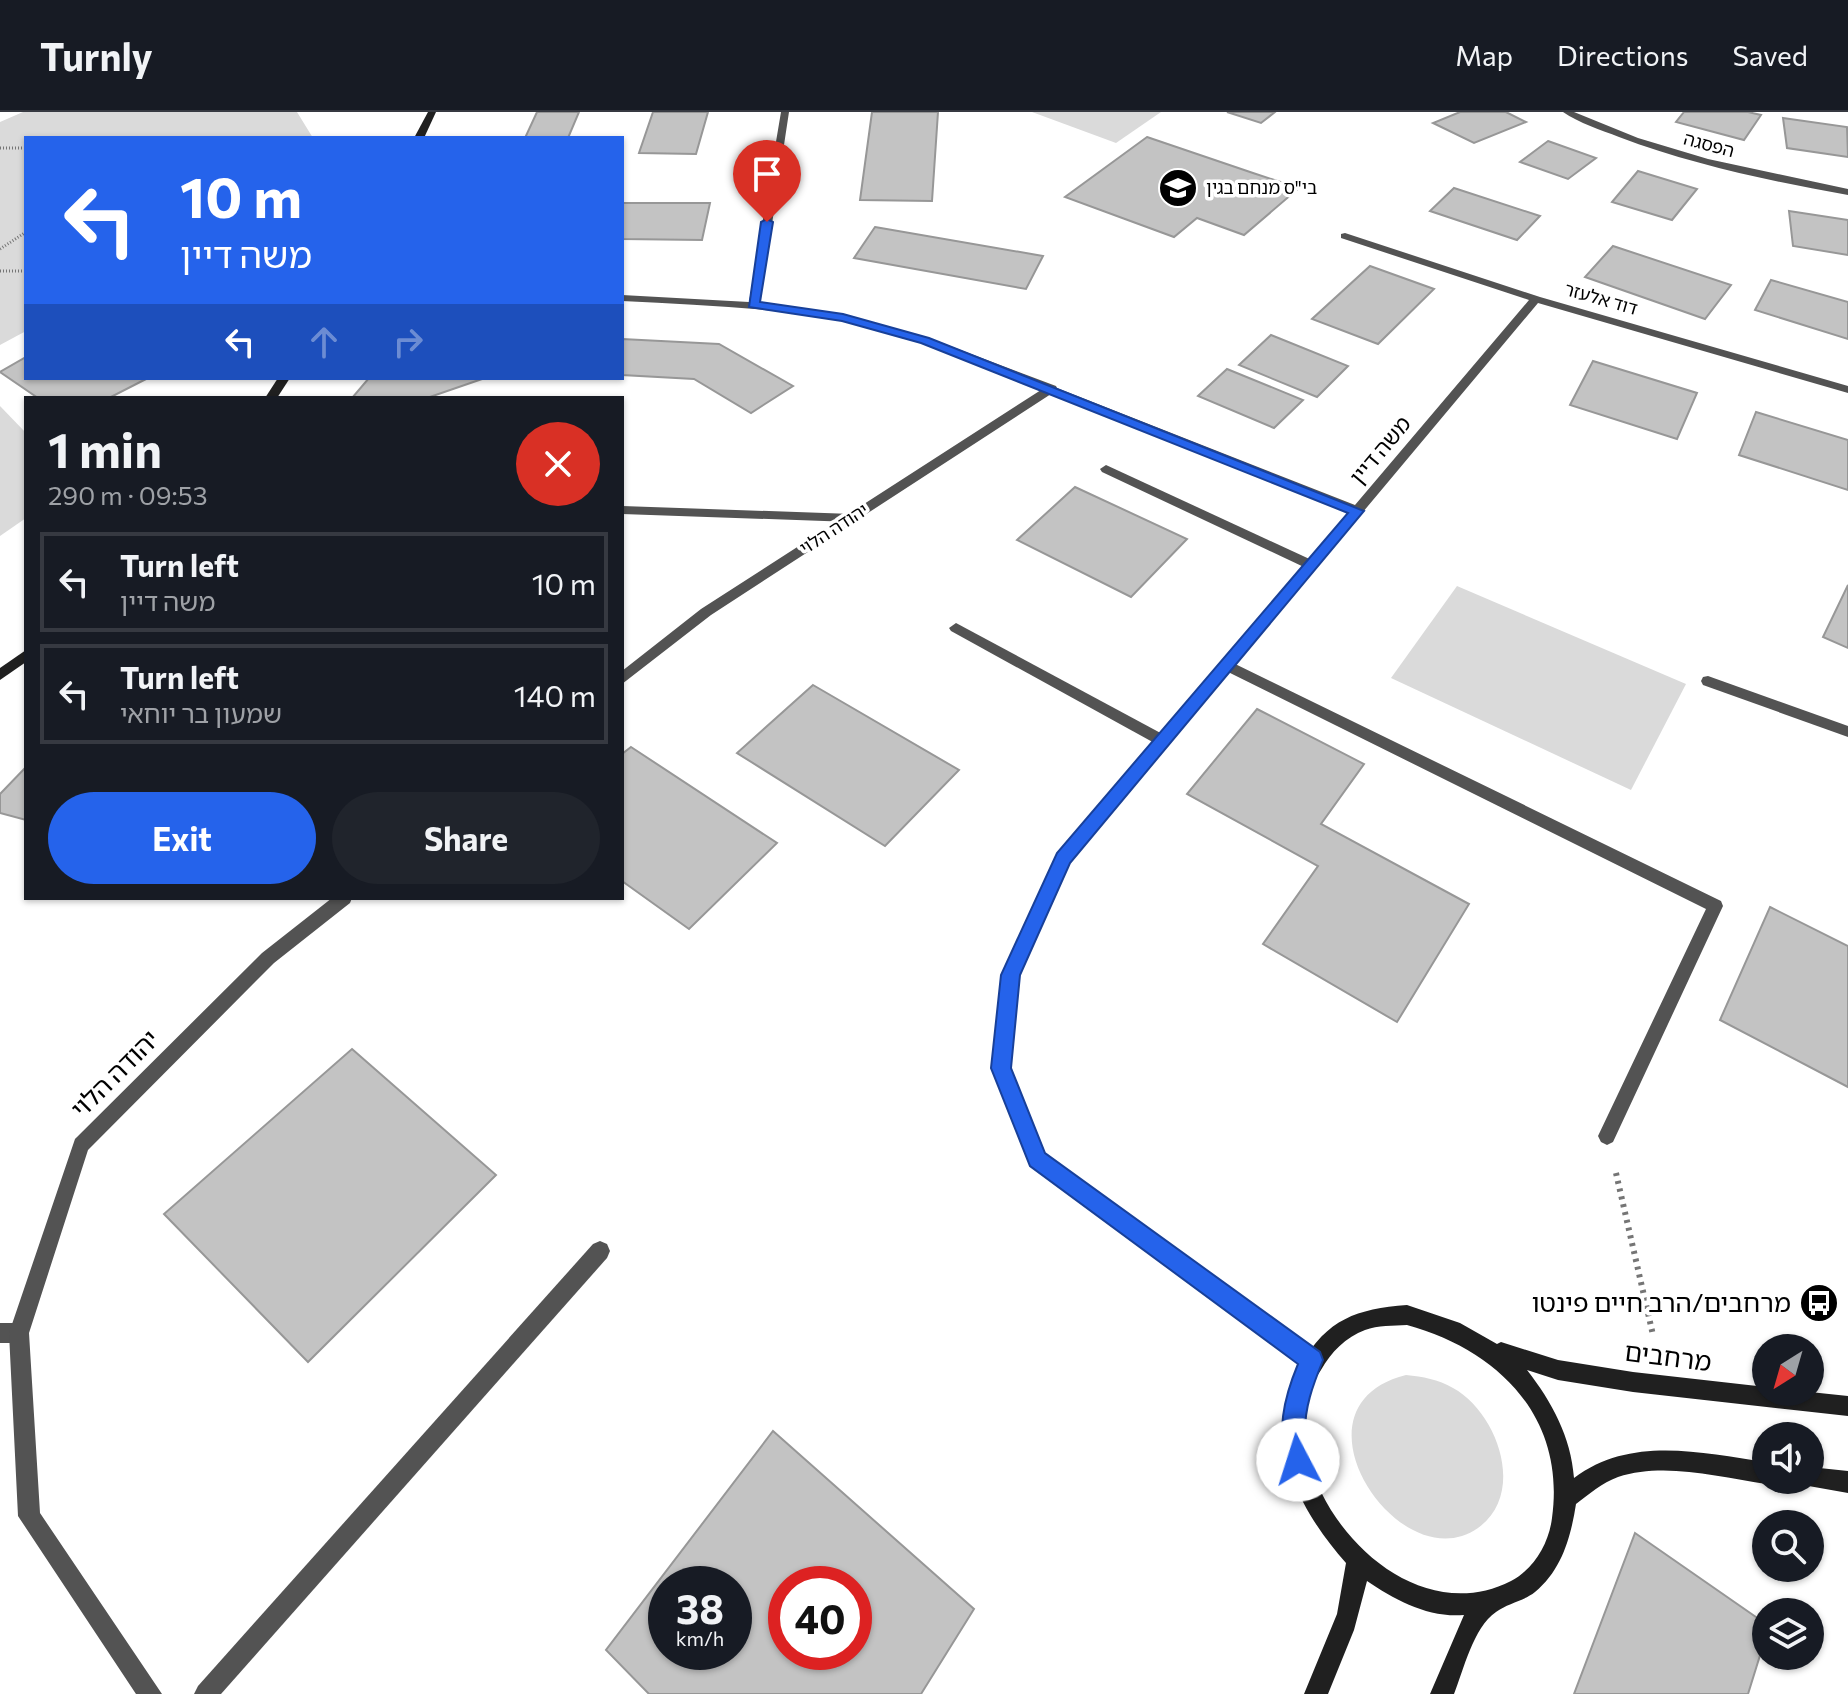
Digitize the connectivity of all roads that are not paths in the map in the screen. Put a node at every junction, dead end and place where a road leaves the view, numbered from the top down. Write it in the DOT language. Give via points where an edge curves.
graph roads {
  1 [pos="432,112"];
  2 [pos="785,112"];
  3 [pos="1567,112"];
  4 [pos="420,136"];
  5 [pos="1848,192"];
  6 [pos="1345,236"];
  7 [pos="624,298"];
  8 [pos="1536,299"];
  9 [pos="754,305"];
  10 [pos="1052,388"];
  11 [pos="1848,390"];
  12 [pos="1106,469"];
  13 [pos="624,510"];
  14 [pos="1357,511"];
  15 [pos="852,518"];
  16 [pos="1311,565"];
  17 [pos="956,628"];
  18 [pos="24,657"];
  19 [pos="1227,665"];
  20 [pos="0,675"];
  21 [pos="624,677"];
  22 [pos="1708,681"];
  23 [pos="1848,732"];
  24 [pos="1163,741"];
  25 [pos="341,900"];
  26 [pos="1607,1136"];
  27 [pos="600,1251"];
  28 [pos="9,1333"];
  29 [pos="1485,1345"];
  30 [pos="1312,1360"];
  31 [pos="1848,1406"];
  32 [pos="1752,1471"];
  33 [pos="1824,1479"];
  34 [pos="1848,1482"];
  35 [pos="1567,1497"];
  36 [pos="1357,1563"];
  37 [pos="1489,1603"];
  38 [pos="150,1694"];
  39 [pos="206,1694"];
  40 [pos="1316,1694"];
  41 [pos="1442,1694"];
  1 -- 4 [label="street"];
  2 -- 9 [label="street"];
  3 -- 5 [label="street, הפסגה" via="1620,137 1778,180"];
  6 -- 8 [label="street, דוד אלעזר"];
  7 -- 9 [label="street"];
  8 -- 11 [label="street, דוד אלעזר"];
  8 -- 14 [label="street, משה דיין"];
  9 -- 10 [label="street" via="843,317 925,340"];
  10 -- 14 [label="street"];
  10 -- 15 [label="street, יהודה הלוי"];
  12 -- 16 [label="street"];
  13 -- 15 [label="street"];
  14 -- 16 [label="street, משה דיין"];
  15 -- 21 [label="street, יהודה הלוי" via="706,612"];
  16 -- 19 [label="street, משה דיין"];
  17 -- 24 [label="street"];
  18 -- 20 [label="street"];
  19 -- 24 [label="street, משה דיין"];
  19 -- 26 [label="street" via="1715,906"];
  22 -- 23 [label="street"];
  24 -- 30 [label="street, משה דיין" via="1063,859 1011,975 1001,1068 1037,1159"];
  25 -- 28 [label="street, יהודה הלוי" via="268,958 81,1145"];
  27 -- 39 [label="street"];
  28 -- 38 [label="street, יהודה הלוי" via="29,1516"];
  29 -- 30 [label="street" via="1446,1324 1407,1315 1370,1318 1337,1333"];
  29 -- 31 [label="street, מרחבים" via="1558,1370"];
  29 -- 35 [label="street" via="1519,1376 1546,1414 1562,1456"];
  30 -- 36 [label="street" via="1297,1395 1293,1437 1302,1482 1325,1525"];
  32 -- 35 [label="street" via="1651,1460 1617,1464 1589,1477"];
  33 -- 34 [label="street"];
  35 -- 37 [label="street" via="1561,1537 1543,1571 1514,1595"];
  36 -- 37 [label="street" via="1395,1589 1437,1605"];
  36 -- 40 [label="street" via="1352,1604"];
  37 -- 41 [label="street" via="1472,1622"];
}
